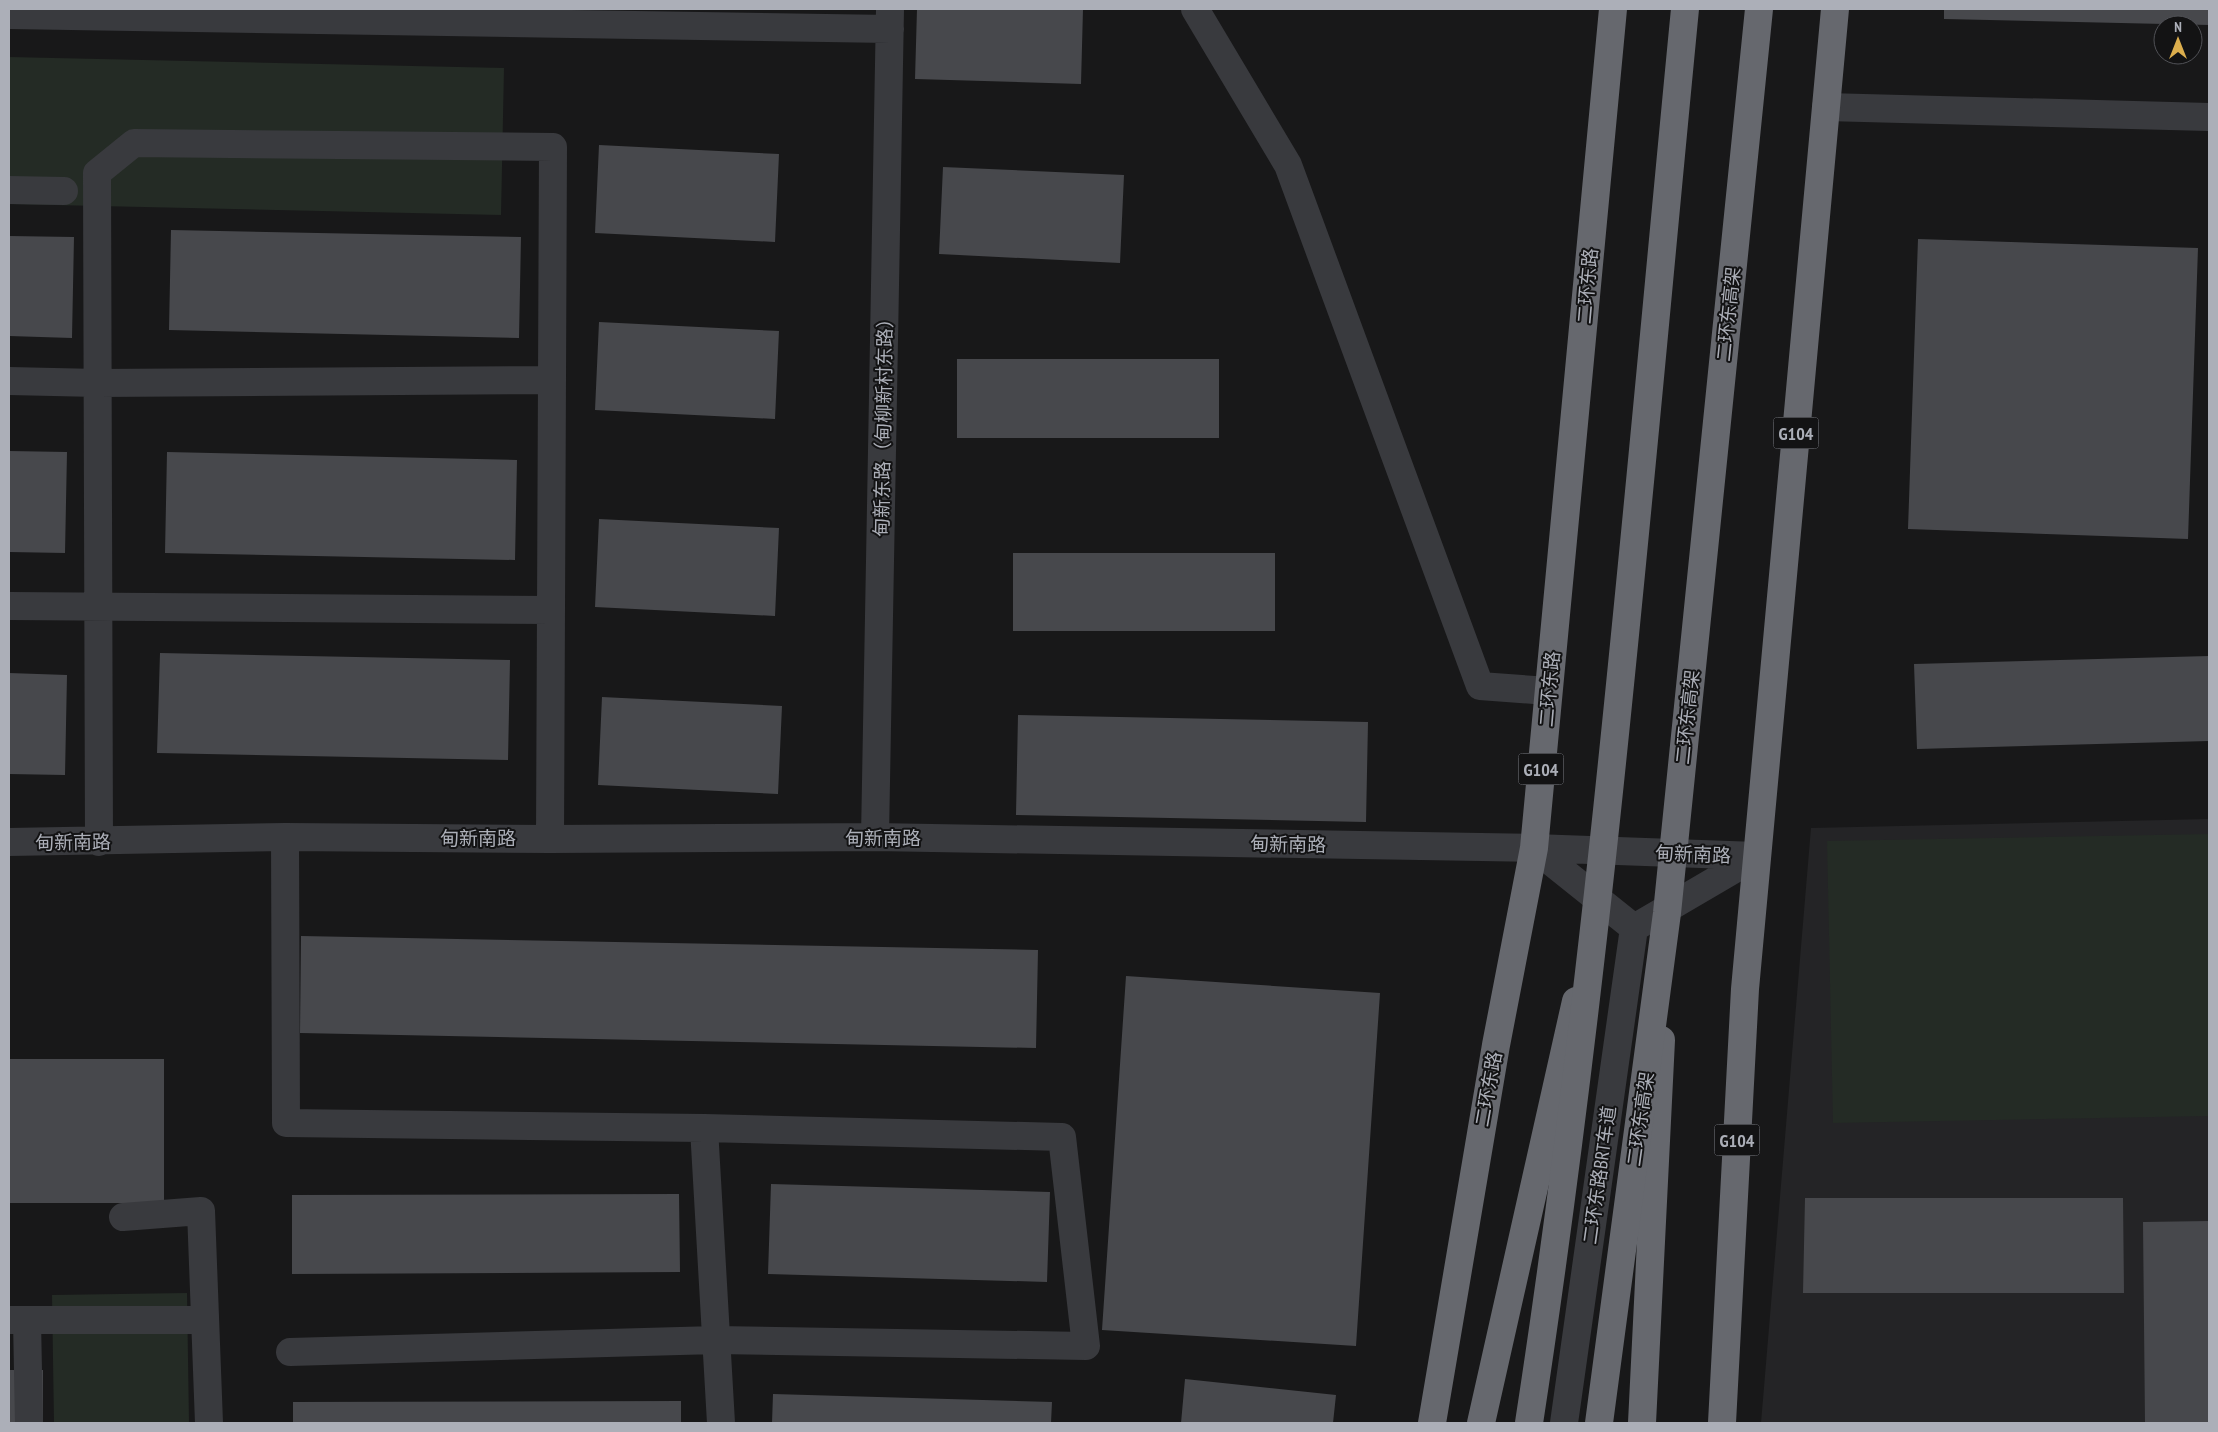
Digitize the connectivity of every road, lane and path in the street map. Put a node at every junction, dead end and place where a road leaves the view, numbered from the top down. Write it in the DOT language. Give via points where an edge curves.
graph roads {
  1 [pos="1195,9"];
  2 [pos="1613,9"];
  3 [pos="1685,9"];
  4 [pos="1759,9"];
  5 [pos="1835,9"];
  6 [pos="265,14"];
  7 [pos="9,15"];
  8 [pos="890,19"];
  9 [pos="1826,107"];
  10 [pos="2209,118"];
  11 [pos="9,190"];
  12 [pos="64,190"];
  13 [pos="552,380"];
  14 [pos="9,381"];
  15 [pos="98,383"];
  16 [pos="9,606"];
  17 [pos="98,606"];
  18 [pos="551,610"];
  19 [pos="1548,691"];
  20 [pos="284,837"];
  21 [pos="875,837"];
  22 [pos="550,839"];
  23 [pos="9,842"];
  24 [pos="99,842"];
  25 [pos="1534,848"];
  26 [pos="1757,856"];
  27 [pos="1597,907"];
  28 [pos="1667,913"];
  29 [pos="1634,928"];
  30 [pos="704,1128"];
  31 [pos="122,1216"];
  32 [pos="18,1320"];
  33 [pos="204,1320"];
  34 [pos="716,1340"];
  35 [pos="290,1352"];
  36 [pos="30,1423"];
  37 [pos="209,1423"];
  38 [pos="721,1423"];
  39 [pos="1432,1423"];
  40 [pos="1481,1423"];
  41 [pos="1529,1423"];
  42 [pos="1564,1423"];
  43 [pos="1599,1423"];
  44 [pos="1642,1423"];
  45 [pos="1722,1423"];
  1 -- 19 [label="street" via="1288,164 1480,686"];
  2 -- 19 [label="highway, 二环东路 / G104"];
  3 -- 27 [label="highway, bridge"];
  4 -- 28 [label="highway, 二环东高架, bridge"];
  5 -- 9 [label="highway, G104"];
  6 -- 7 [label="street"];
  6 -- 8 [label="street"];
  8 -- 21 [label="street, 甸新东路（甸柳新村东路）"];
  9 -- 10 [label="street"];
  9 -- 26 [label="highway, G104"];
  11 -- 12 [label="street"];
  13 -- 15 [label="street"];
  13 -- 15 [label="street" via="553,147 134,143 97,172"];
  13 -- 18 [label="street"];
  14 -- 15 [label="street"];
  15 -- 17 [label="street"];
  16 -- 17 [label="street"];
  17 -- 18 [label="street"];
  17 -- 24 [label="street"];
  18 -- 22 [label="street"];
  19 -- 25 [label="highway, 二环东路 / G104"];
  20 -- 22 [label="street, 甸新南路"];
  20 -- 24 [label="street, 甸新南路"];
  20 -- 30 [label="street" via="286,1123"];
  21 -- 22 [label="street, 甸新南路"];
  21 -- 25 [label="street, 甸新南路"];
  23 -- 24 [label="street, 甸新南路"];
  25 -- 26 [label="street, 甸新南路"];
  25 -- 29 [label="street"];
  25 -- 39 [label="highway, 二环东路 / G104" via="1496,1045"];
  26 -- 29 [label="street"];
  26 -- 45 [label="highway, G104" via="1745,990"];
  27 -- 40 [label="highway, bridge"];
  27 -- 41 [label="highway, bridge" via="1545,1321"];
  28 -- 43 [label="highway, 二环东高架, bridge"];
  28 -- 44 [label="highway, bridge"];
  29 -- 42 [label="street, 二环东路BRT车道"];
  30 -- 34 [label="street"];
  30 -- 34 [label="street" via="1062,1137 1086,1346"];
  31 -- 33 [label="street" via="201,1210"];
  32 -- 33 [label="street"];
  32 -- 36 [label="street"];
  33 -- 37 [label="street"];
  34 -- 35 [label="street"];
  34 -- 38 [label="street"];
}
